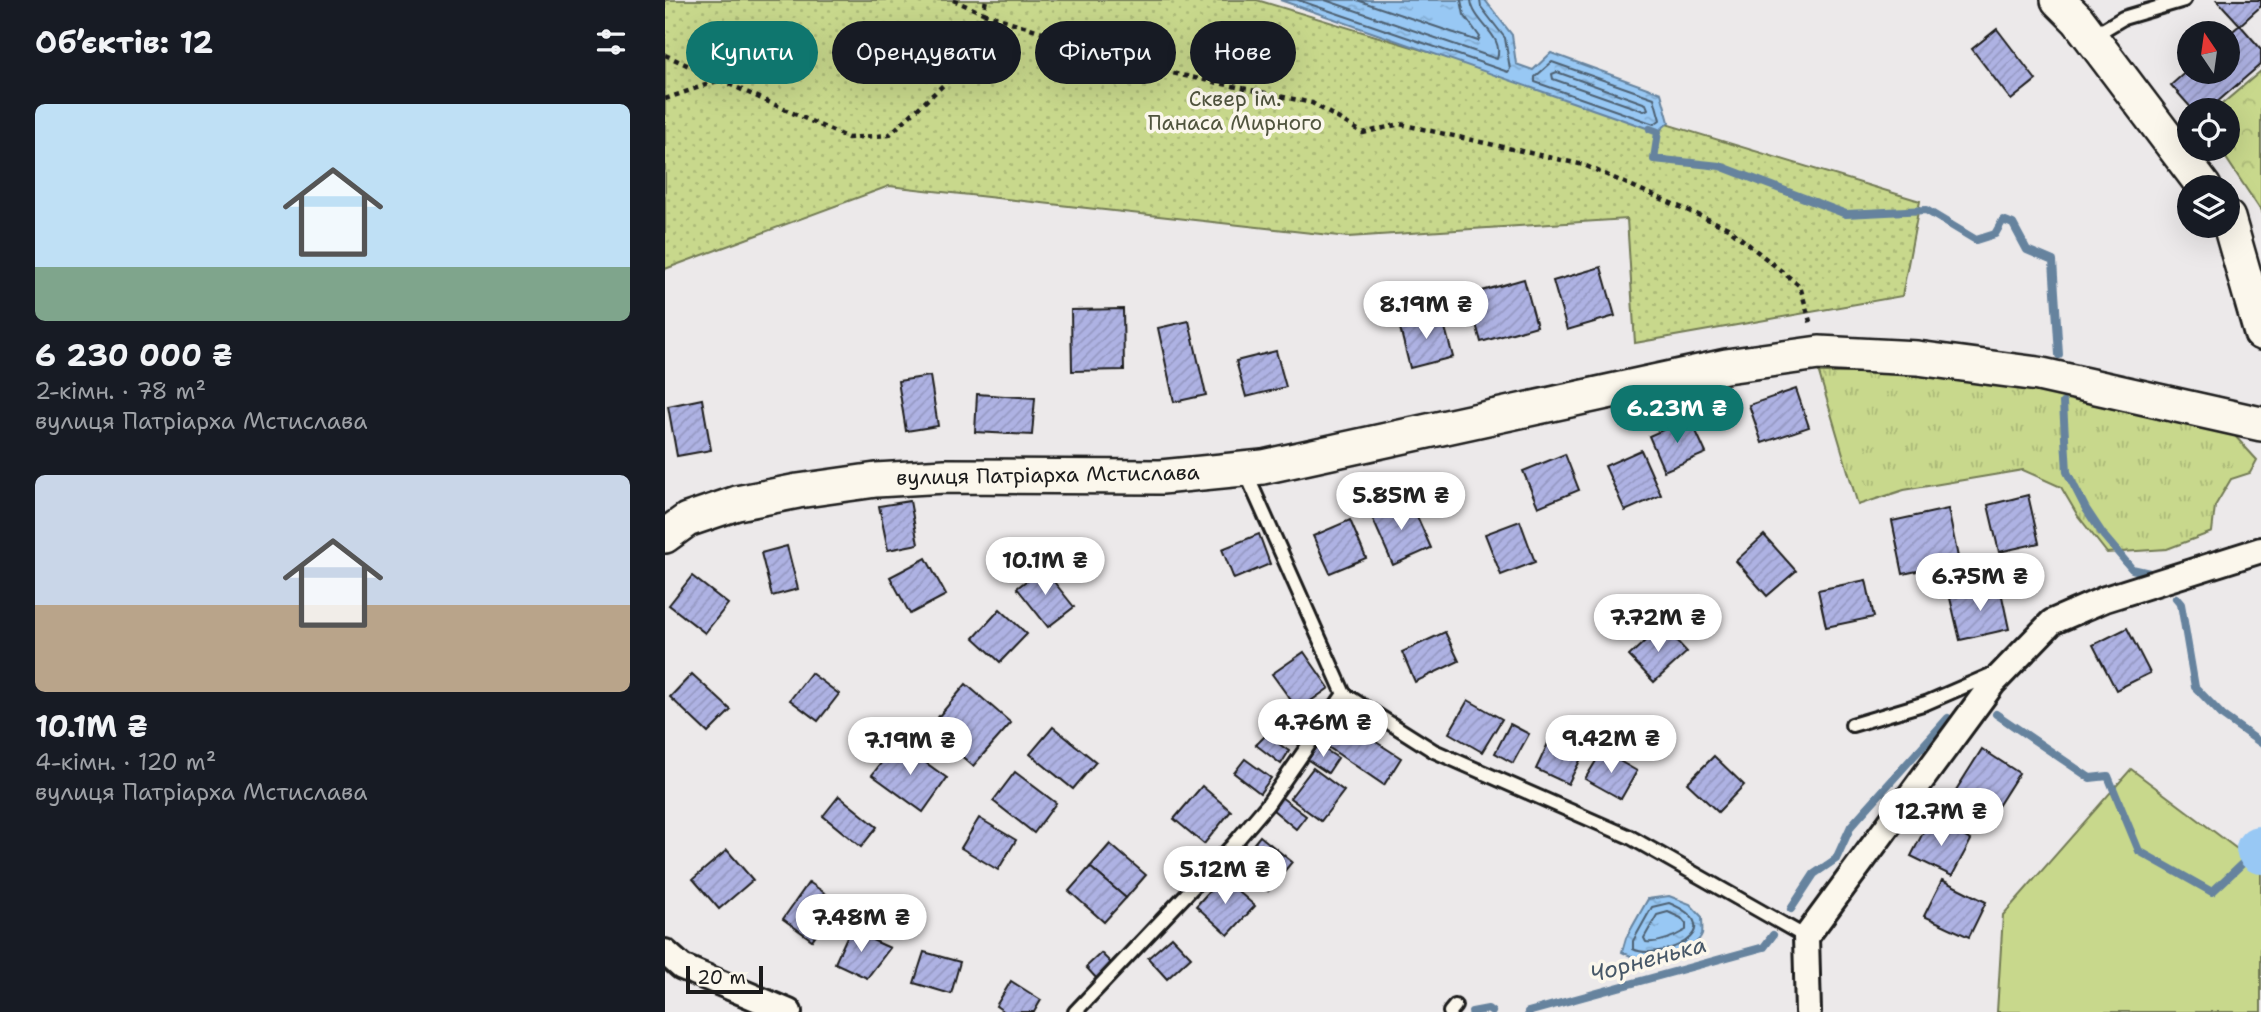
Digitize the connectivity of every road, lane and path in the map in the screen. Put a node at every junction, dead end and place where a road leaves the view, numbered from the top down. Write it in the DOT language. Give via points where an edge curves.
graph roads {
  1 [pos="953,0"];
  2 [pos="986,0"];
  3 [pos="2058,0"];
  4 [pos="2184,0"];
  5 [pos="983,13"];
  6 [pos="2091,37"];
  7 [pos="665,55"];
  8 [pos="686,65"];
  9 [pos="708,84"];
  10 [pos="729,84"];
  11 [pos="665,99"];
  12 [pos="2195,175"];
  13 [pos="2234,238"];
  14 [pos="2261,333"];
  15 [pos="1818,353"];
  16 [pos="2261,424"];
  17 [pos="1244,468"];
  18 [pos="665,536"];
  19 [pos="2261,550"];
  20 [pos="2010,665"];
  21 [pos="1344,694"];
  22 [pos="1852,725"];
  23 [pos="1807,937"];
  24 [pos="671,963"];
  25 [pos="789,1012"];
  26 [pos="1075,1012"];
  27 [pos="1808,1012"];
  1 -- 5 [label="path"];
  2 -- 5 [label="path"];
  3 -- 6 [label="main road"];
  4 -- 6 [label="lane" via="2123,18"];
  5 -- 10 [label="path" via="964,66 889,135 848,138"];
  5 -- 15 [label="path" via="1167,72 1312,103 1363,134 1400,124 1584,165 1728,228 1800,286"];
  6 -- 12 [label="main road"];
  7 -- 8 [label="path"];
  9 -- 11 [label="path"];
  13 -- 14 [label="main road"];
  15 -- 16 [label="main road, вулиця Патріарха Мстислава" via="1917,358 2038,374"];
  15 -- 17 [label="main road, вулиця Патріарха Мстислава" via="1726,366"];
  17 -- 18 [label="main road, вулиця Патріарха Мстислава" via="1161,477 876,480 737,503 687,520"];
  17 -- 21 [label="lane"];
  19 -- 20 [label="street" via="2105,599 2052,622"];
  20 -- 22 [label="lane" via="1926,703"];
  20 -- 23 [label="street"];
  21 -- 23 [label="lane" via="1434,751 1630,837"];
  21 -- 26 [label="lane" via="1267,805"];
  23 -- 27 [label="street"];
  24 -- 25 [label="street"];
}
